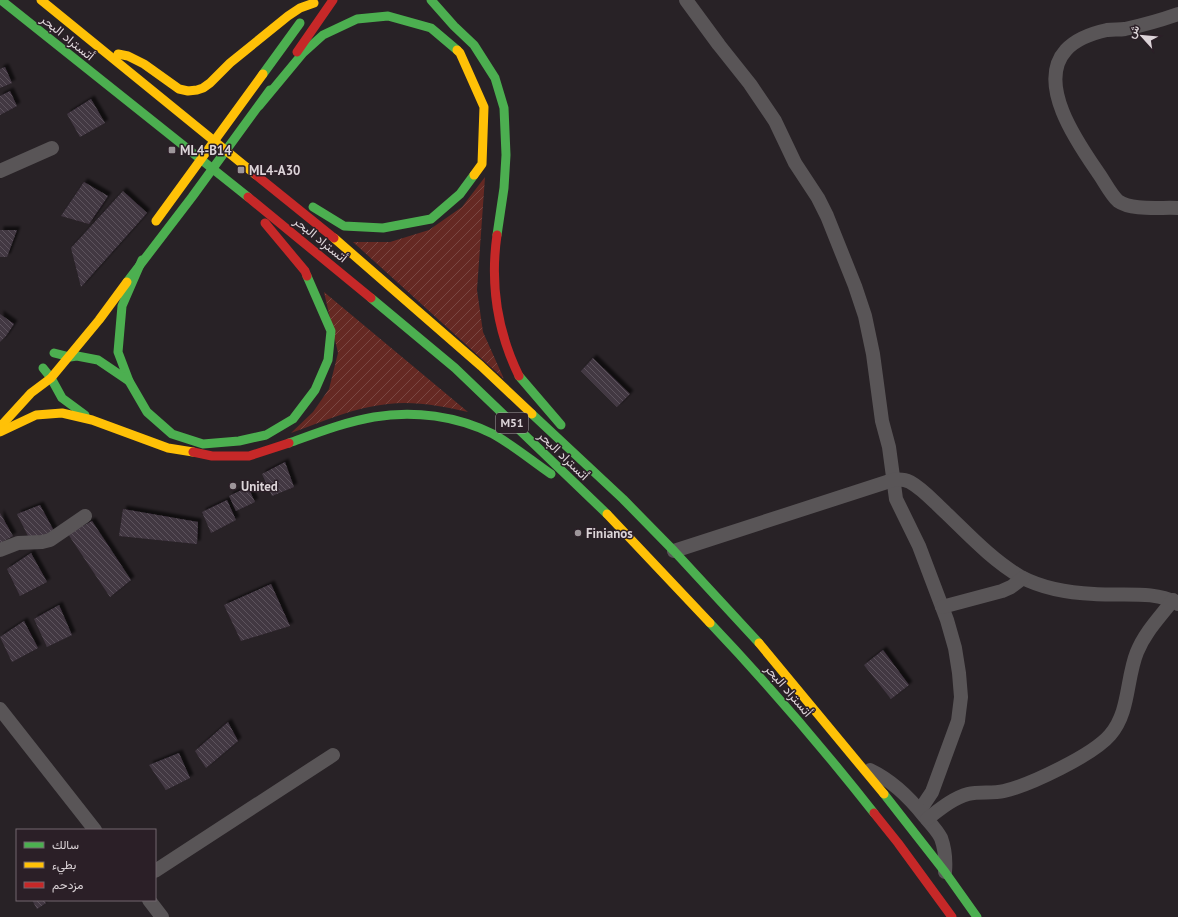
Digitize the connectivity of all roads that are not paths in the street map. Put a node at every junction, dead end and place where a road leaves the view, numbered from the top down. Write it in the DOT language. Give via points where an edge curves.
graph roads {
  1 [pos="1,0"];
  2 [pos="41,0"];
  3 [pos="333,0"];
  4 [pos="431,0"];
  5 [pos="686,0"];
  6 [pos="315,2"];
  7 [pos="379,5"];
  8 [pos="1178,14"];
  9 [pos="388,16"];
  10 [pos="107,53"];
  11 [pos="259,106"];
  12 [pos="52,148"];
  13 [pos="0,171"];
  14 [pos="255,174"];
  15 [pos="235,187"];
  16 [pos="1178,208"];
  17 [pos="152,226"];
  18 [pos="142,260"];
  19 [pos="70,357"];
  20 [pos="51,358"];
  21 [pos="51,378"];
  22 [pos="129,381"];
  23 [pos="31,393"];
  24 [pos="92,420"];
  25 [pos="0,427"];
  26 [pos="0,432"];
  27 [pos="568,433"];
  28 [pos="577,444"];
  29 [pos="893,480"];
  30 [pos="623,499"];
  31 [pos="598,505"];
  32 [pos="85,516"];
  33 [pos="0,550"];
  34 [pos="674,552"];
  35 [pos="1023,578"];
  36 [pos="1176,602"];
  37 [pos="942,607"];
  38 [pos="0,709"];
  39 [pos="333,755"];
  40 [pos="862,766"];
  41 [pos="923,815"];
  42 [pos="94,829"];
  43 [pos="156,870"];
  44 [pos="945,872"];
  45 [pos="150,901"];
  46 [pos="162,917"];
  47 [pos="952,917"];
  48 [pos="977,917"];
  1 -- 15 [label="main road, أتستراد البحر / M51"];
  2 -- 10 [label="main road, أتستراد البحر / M51"];
  3 -- 11 [label="main road"];
  4 -- 27 [label="main road" via="474,45 495,78 504,108 506,155 494,259 496,303 504,341 520,375"];
  5 -- 29 [label="street" via="775,121 795,163 818,198 834,233 860,300 871,339 882,421 890,447"];
  6 -- 10 [label="main road" via="293,12 207,85 196,90 184,91 174,87 135,58"];
  6 -- 17 [label="main road"];
  7 -- 9 [label="main road"];
  8 -- 16 [label="street" via="1124,29 1107,30 1080,39 1062,56 1055,87 1066,120 1117,200 1135,207"];
  9 -- 11 [label="main road" via="357,19 323,35 303,53"];
  9 -- 14 [label="main road" via="431,28 460,53 484,107 482,164 460,194 431,219 383,228 344,226"];
  10 -- 14 [label="main road, أتستراد البحر / M51"];
  11 -- 18 [label="main road"];
  12 -- 13 [label="street"];
  14 -- 30 [label="main road, أتستراد البحر / M51" via="347,249 481,366"];
  15 -- 22 [label="main road" via="305,271 331,331 328,360 315,390 293,419 266,435 203,444 172,434 147,412"];
  15 -- 31 [label="main road, أتستراد البحر / M51" via="455,368"];
  18 -- 19 [label="main road"];
  18 -- 22 [label="main road" via="122,306 118,352"];
  19 -- 20 [label="main road"];
  19 -- 21 [label="main road"];
  19 -- 22 [label="main road" via="98,360"];
  20 -- 21 [label="main road"];
  20 -- 23 [label="main road"];
  21 -- 23 [label="main road"];
  21 -- 24 [label="main road" via="62,398"];
  23 -- 25 [label="main road"];
  24 -- 26 [label="main road" via="62,413 36,415"];
  24 -- 31 [label="main road" via="168,448 212,456 249,456 374,417 410,414 454,419 494,435"];
  28 -- 30 [label="main road"];
  29 -- 34 [label="street"];
  29 -- 35 [label="street" via="902,479 918,487 982,548"];
  29 -- 37 [label="street" via="896,499 919,546"];
  30 -- 34 [label="main road, أتستراد البحر / M51"];
  31 -- 47 [label="main road, أتستراد البحر / M51" via="736,650 821,746"];
  32 -- 33 [label="street" via="50,540 18,543"];
  34 -- 40 [label="main road, أتستراد البحر / M51" via="768,652"];
  35 -- 36 [label="street" via="1064,591 1152,596"];
  35 -- 37 [label="street" via="1002,591"];
  36 -- 41 [label="street" via="1143,640 1135,659 1120,719 1116,728 1103,742 1060,768 1016,788 993,793 968,794"];
  37 -- 41 [label="street" via="957,662 960,709 954,733 934,787 926,801"];
  38 -- 42 [label="street"];
  39 -- 43 [label="street"];
  40 -- 41 [label="street" via="892,783 909,797"];
  40 -- 44 [label="main road, أتستراد البحر / M51"];
  41 -- 44 [label="street" via="941,838 946,860"];
  44 -- 48 [label="main road, أتستراد البحر / M51"];
  45 -- 46 [label="street"];
}
